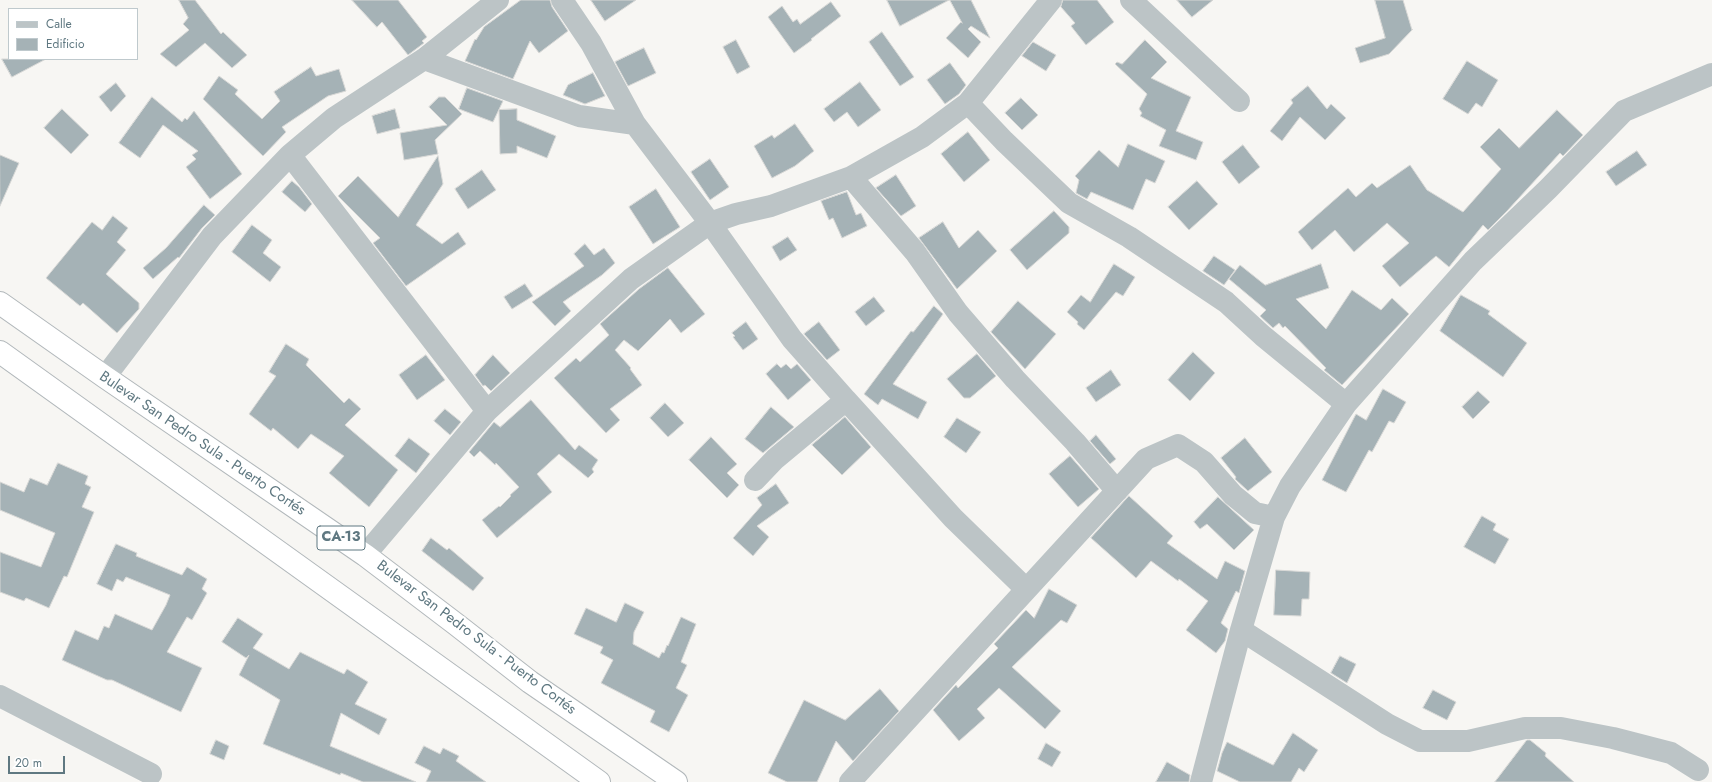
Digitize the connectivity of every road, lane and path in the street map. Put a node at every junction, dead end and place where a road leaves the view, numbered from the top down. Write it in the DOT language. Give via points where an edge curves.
graph roads {
  1 [pos="498,0"];
  2 [pos="562,0"];
  3 [pos="1051,0"];
  4 [pos="1131,0"];
  5 [pos="424,59"];
  6 [pos="1712,74"];
  7 [pos="1239,101"];
  8 [pos="968,103"];
  9 [pos="635,124"];
  10 [pos="290,155"];
  11 [pos="851,177"];
  12 [pos="710,223"];
  13 [pos="0,303"];
  14 [pos="0,352"];
  15 [pos="105,377"];
  16 [pos="846,400"];
  17 [pos="1346,404"];
  18 [pos="487,411"];
  19 [pos="754,480"];
  20 [pos="1117,491"];
  21 [pos="1274,517"];
  22 [pos="364,555"];
  23 [pos="1026,589"];
  24 [pos="1241,630"];
  25 [pos="0,696"];
  26 [pos="1698,770"];
  27 [pos="151,774"];
  28 [pos="599,782"];
  29 [pos="676,782"];
  30 [pos="850,782"];
  31 [pos="1201,782"];
  1 -- 5 [label="street"];
  2 -- 9 [label="street" via="590,43"];
  3 -- 8 [label="street"];
  4 -- 7 [label="street"];
  5 -- 9 [label="street" via="579,116"];
  5 -- 10 [label="street" via="334,118"];
  6 -- 17 [label="street" via="1624,110 1548,189 1473,261"];
  8 -- 11 [label="street" via="922,137"];
  8 -- 17 [label="street" via="1069,203 1129,237 1226,302"];
  9 -- 12 [label="street"];
  10 -- 15 [label="street" via="212,236"];
  10 -- 18 [label="street"];
  11 -- 12 [label="street" via="771,206"];
  11 -- 20 [label="street" via="915,252 958,313"];
  12 -- 16 [label="street" via="792,338"];
  12 -- 18 [label="street" via="631,279"];
  13 -- 15 [label="highway, Bulevar San Pedro Sula - Puerto Cortés / CA-13"];
  14 -- 28 [label="highway"];
  15 -- 22 [label="highway, Bulevar San Pedro Sula - Puerto Cortés / CA-13"];
  16 -- 19 [label="street" via="775,459"];
  16 -- 23 [label="street" via="954,518"];
  17 -- 21 [label="street" via="1290,486"];
  18 -- 22 [label="street"];
  20 -- 21 [label="street" via="1146,459 1178,446 1204,462 1234,495 1255,513"];
  20 -- 23 [label="street"];
  21 -- 24 [label="street"];
  22 -- 29 [label="highway, Bulevar San Pedro Sula - Puerto Cortés / CA-13" via="530,682"];
  23 -- 30 [label="street"];
  24 -- 26 [label="street" via="1387,724 1420,741 1468,741 1525,728 1561,728 1671,753"];
  24 -- 31 [label="street"];
  25 -- 27 [label="street"];
}
